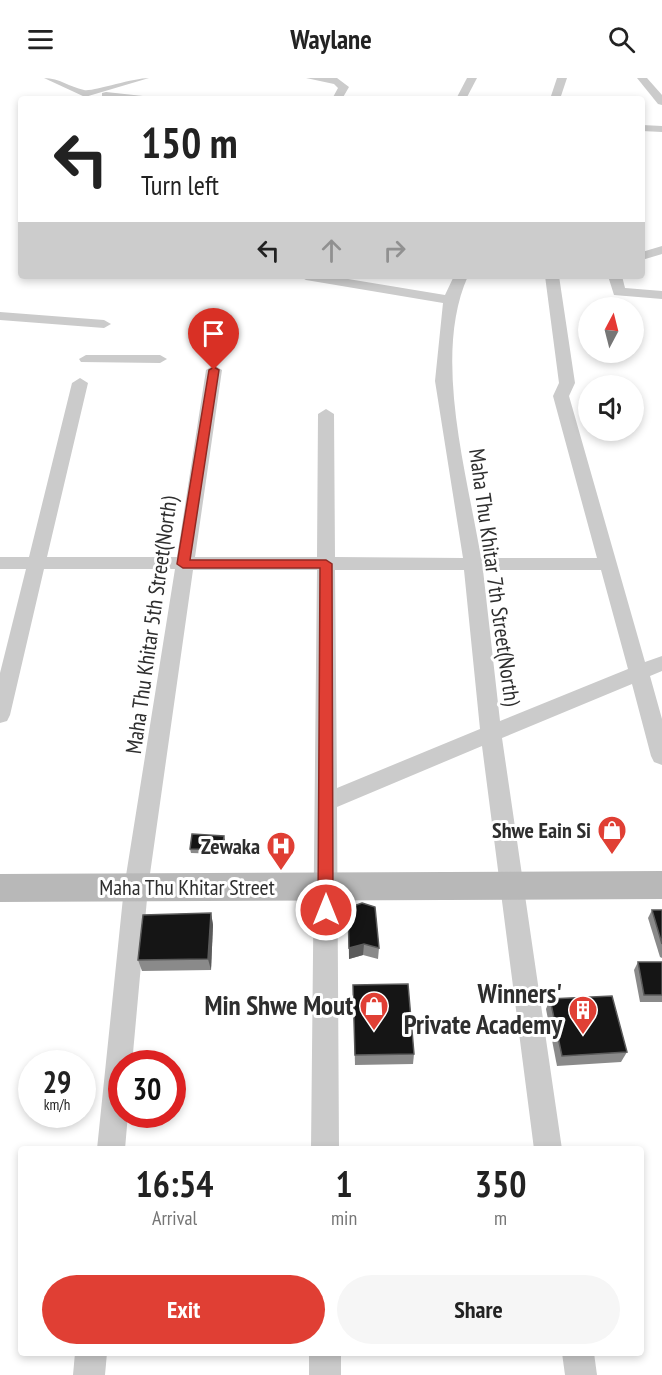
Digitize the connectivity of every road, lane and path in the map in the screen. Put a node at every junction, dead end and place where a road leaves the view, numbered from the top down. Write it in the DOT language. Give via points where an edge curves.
graph roads {
  1 [pos="49,78"];
  2 [pos="144,78"];
  3 [pos="311,78"];
  4 [pos="351,78"];
  5 [pos="472,78"];
  6 [pos="562,78"];
  7 [pos="642,78"];
  8 [pos="337,81"];
  9 [pos="78,96"];
  10 [pos="83,96"];
  11 [pos="339,96"];
  12 [pos="463,96"];
  13 [pos="556,96"];
  14 [pos="661,99"];
  15 [pos="645,128"];
  16 [pos="662,129"];
  17 [pos="662,250"];
  18 [pos="645,254"];
  19 [pos="324,279"];
  20 [pos="460,279"];
  21 [pos="552,279"];
  22 [pos="616,279"];
  23 [pos="662,295"];
  24 [pos="450,300"];
  25 [pos="0,316"];
  26 [pos="104,324"];
  27 [pos="86,359"];
  28 [pos="160,359"];
  29 [pos="214,370"];
  30 [pos="80,383"];
  31 [pos="326,414"];
  32 [pos="0,563"];
  33 [pos="39,563"];
  34 [pos="183,564"];
  35 [pos="326,564"];
  36 [pos="473,564"];
  37 [pos="610,564"];
  38 [pos="662,663"];
  39 [pos="639,674"];
  40 [pos="0,715"];
  41 [pos="491,733"];
  42 [pos="662,756"];
  43 [pos="326,802"];
  44 [pos="662,885"];
  45 [pos="326,886"];
  46 [pos="511,887"];
  47 [pos="0,888"];
  48 [pos="136,888"];
  49 [pos="111,1146"];
  50 [pos="325,1146"];
  51 [pos="548,1146"];
  52 [pos="91,1356"];
  53 [pos="325,1356"];
  54 [pos="578,1356"];
  55 [pos="89,1375"];
  56 [pos="325,1375"];
  57 [pos="581,1375"];
  1 -- 9 [label="street"];
  2 -- 10 [label="street"];
  3 -- 8 [label="street"];
  4 -- 8 [label="street"];
  5 -- 12 [label="street"];
  6 -- 13 [label="street"];
  7 -- 14 [label="street"];
  8 -- 11 [label="street" via="344,87"];
  15 -- 16 [label="street"];
  17 -- 18 [label="street"];
  19 -- 24 [label="street"];
  20 -- 24 [label="street, Maha Thu Khitar 7th Street(North)"];
  21 -- 37 [label="street" via="567,383 561,396"];
  22 -- 23 [label="street" via="619,292"];
  24 -- 36 [label="street, Maha Thu Khitar 7th Street(North)" via="443,381"];
  25 -- 26 [label="street"];
  27 -- 28 [label="street"];
  29 -- 34 [label="street, Maha Thu Khitar 5th Street(North)"];
  30 -- 33 [label="street"];
  31 -- 35 [label="street"];
  32 -- 33 [label="street"];
  33 -- 34 [label="street"];
  33 -- 40 [label="street"];
  34 -- 35 [label="street"];
  34 -- 48 [label="street, Maha Thu Khitar 5th Street(North)"];
  35 -- 36 [label="street"];
  35 -- 43 [label="street"];
  36 -- 37 [label="street"];
  36 -- 41 [label="street, Maha Thu Khitar 7th Street(North)"];
  37 -- 39 [label="street"];
  38 -- 39 [label="street"];
  39 -- 41 [label="street"];
  39 -- 42 [label="street"];
  41 -- 43 [label="street"];
  41 -- 46 [label="street, Maha Thu Khitar 7th Street(North)"];
  43 -- 45 [label="street"];
  44 -- 46 [label="street, Maha Thu Khitar Street"];
  45 -- 46 [label="street, Maha Thu Khitar Street"];
  45 -- 48 [label="street, Maha Thu Khitar Street"];
  45 -- 50 [label="street"];
  46 -- 51 [label="street, Maha Thu Khitar 7th Street(North)"];
  47 -- 48 [label="street, Maha Thu Khitar Street"];
  48 -- 49 [label="street, Maha Thu Khitar 5th Street(North)"];
  52 -- 55 [label="street"];
  53 -- 56 [label="street"];
  54 -- 57 [label="street"];
}
